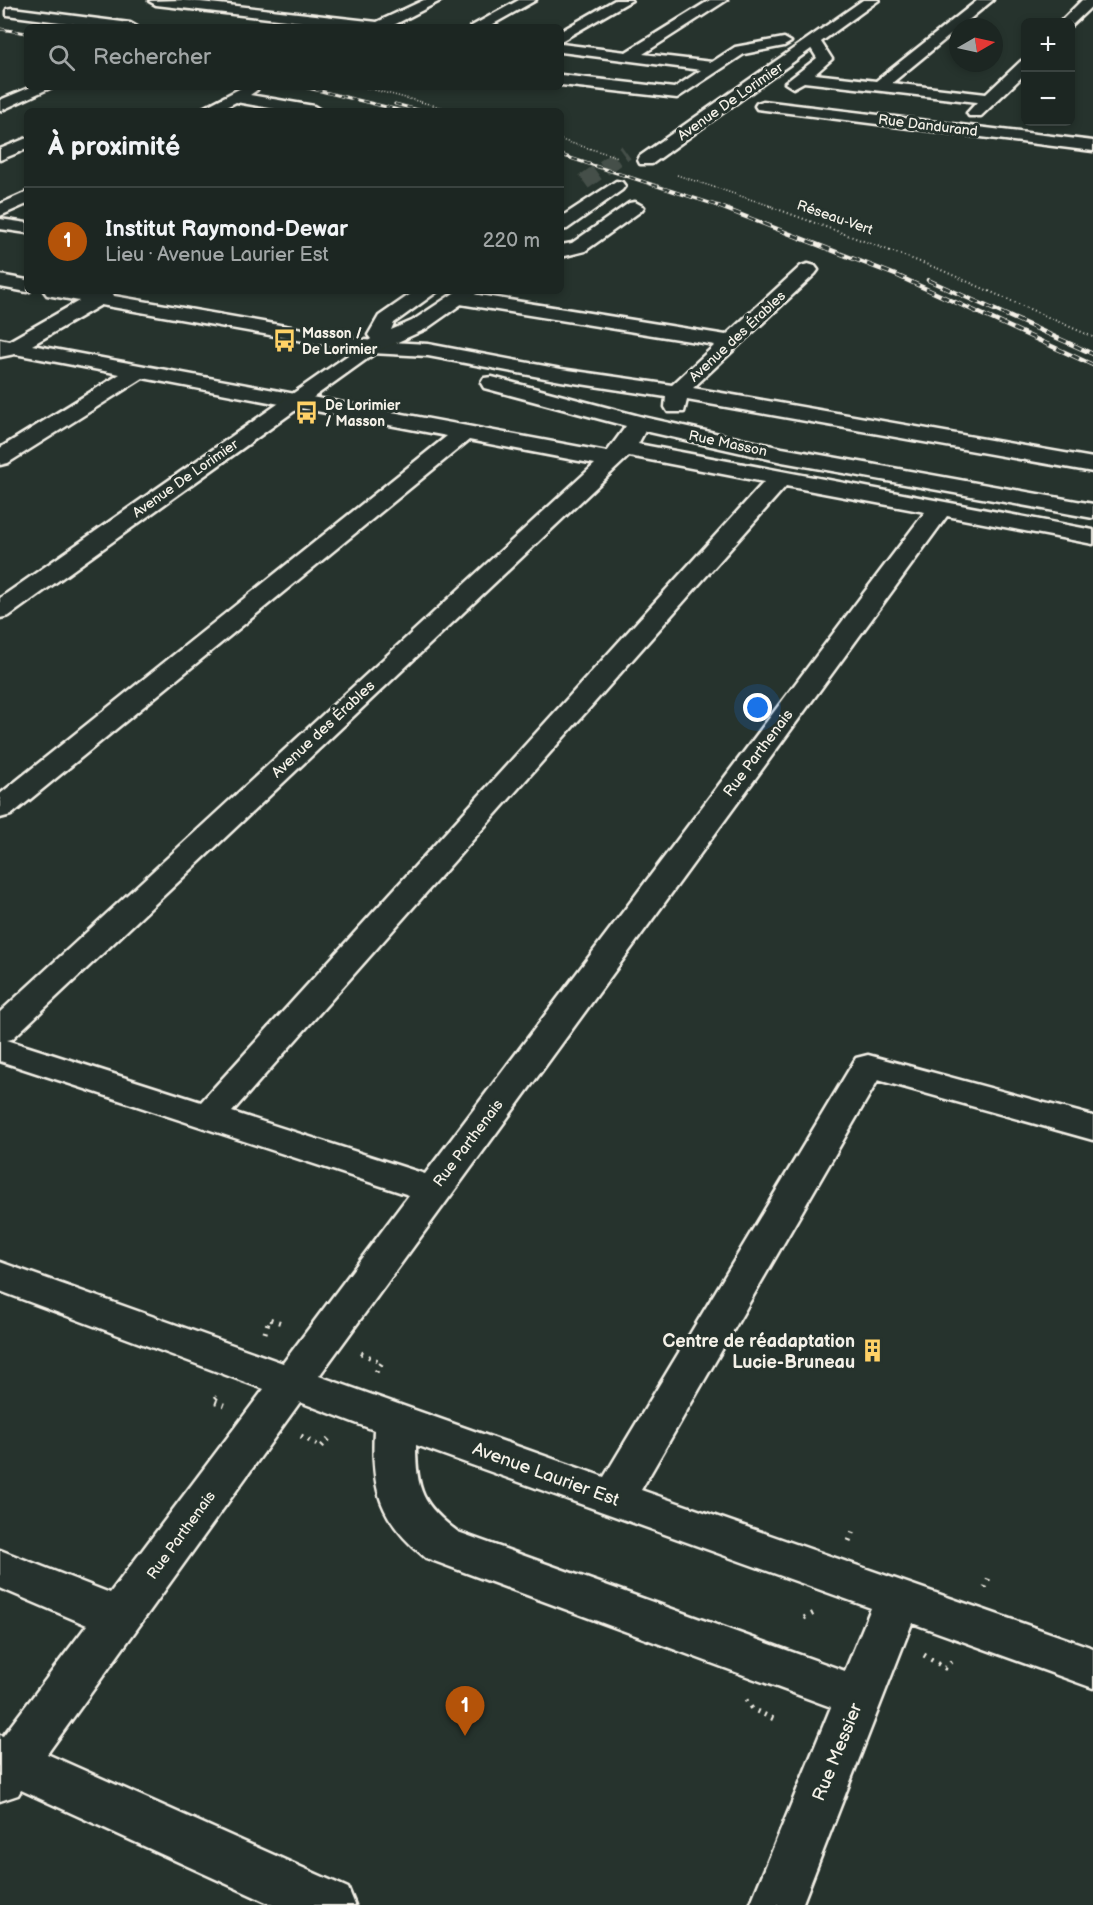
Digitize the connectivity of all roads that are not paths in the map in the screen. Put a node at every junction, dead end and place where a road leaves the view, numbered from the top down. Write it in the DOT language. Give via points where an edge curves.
graph roads {
  1 [pos="37,0"];
  2 [pos="158,0"];
  3 [pos="249,0"];
  4 [pos="435,0"];
  5 [pos="530,0"];
  6 [pos="625,0"];
  7 [pos="720,0"];
  8 [pos="872,0"];
  9 [pos="986,0"];
  10 [pos="1090,0"];
  11 [pos="329,4"];
  12 [pos="228,9"];
  13 [pos="301,18"];
  14 [pos="1071,18"];
  15 [pos="197,22"];
  16 [pos="106,24"];
  17 [pos="354,24"];
  18 [pos="386,24"];
  19 [pos="483,24"];
  20 [pos="564,35"];
  21 [pos="814,42"];
  22 [pos="564,48"];
  23 [pos="629,56"];
  24 [pos="756,61"];
  25 [pos="716,67"];
  26 [pos="1021,69"];
  27 [pos="802,77"];
  28 [pos="564,80"];
  29 [pos="880,85"];
  30 [pos="37,90"];
  31 [pos="249,90"];
  32 [pos="234,97"];
  33 [pos="991,99"];
  34 [pos="0,106"];
  35 [pos="763,106"];
  36 [pos="212,108"];
  37 [pos="297,108"];
  38 [pos="959,129"];
  39 [pos="24,144"];
  40 [pos="1093,146"];
  41 [pos="0,155"];
  42 [pos="646,160"];
  43 [pos="616,186"];
  44 [pos="24,198"];
  45 [pos="635,207"];
  46 [pos="0,210"];
  47 [pos="564,223"];
  48 [pos="0,224"];
  49 [pos="24,228"];
  50 [pos="564,251"];
  51 [pos="808,270"];
  52 [pos="0,281"];
  53 [pos="24,285"];
  54 [pos="424,294"];
  55 [pos="105,295"];
  56 [pos="465,295"];
  57 [pos="732,342"];
  58 [pos="370,347"];
  59 [pos="4,349"];
  60 [pos="138,372"];
  61 [pos="297,399"];
  62 [pos="677,399"];
  63 [pos="639,423"];
  64 [pos="465,432"];
  65 [pos="839,443"];
  66 [pos="618,454"];
  67 [pos="0,458"];
  68 [pos="922,458"];
  69 [pos="957,464"];
  70 [pos="1093,465"];
  71 [pos="779,479"];
  72 [pos="940,509"];
  73 [pos="1093,512"];
  74 [pos="1093,537"];
  75 [pos="0,610"];
  76 [pos="0,809"];
  77 [pos="0,1030"];
  78 [pos="0,1049"];
  79 [pos="207,1118"];
  80 [pos="1093,1128"];
  81 [pos="433,1190"];
  82 [pos="0,1276"];
  83 [pos="292,1383"];
  84 [pos="396,1420"];
  85 [pos="614,1498"];
  86 [pos="0,1568"];
  87 [pos="898,1599"];
  88 [pos="120,1618"];
  89 [pos="1093,1668"];
  90 [pos="859,1697"];
  91 [pos="4,1766"];
  92 [pos="329,1905"];
  93 [pos="776,1905"];
  1 -- 16 [label="street" via="12,12"];
  2 -- 12 [label="street"];
  3 -- 12 [label="street"];
  4 -- 18 [label="street"];
  5 -- 19 [label="street"];
  6 -- 20 [label="street"];
  7 -- 23 [label="street"];
  8 -- 21 [label="street, Avenue De Lorimier"];
  9 -- 29 [label="street"];
  10 -- 14 [label="street"];
  11 -- 13 [label="street"];
  12 -- 13 [label="street"];
  12 -- 15 [label="street"];
  13 -- 17 [label="street"];
  21 -- 27 [label="street, Avenue De Lorimier" via="825,59"];
  21 -- 42 [label="street, Avenue De Lorimier"];
  22 -- 23 [label="street"];
  23 -- 25 [label="street"];
  24 -- 25 [label="street, Avenue De Lorimier" via="788,39 740,50"];
  25 -- 28 [label="street, Avenue De Lorimier" via="677,93"];
  26 -- 33 [label="street"];
  27 -- 29 [label="street"];
  27 -- 35 [label="street, Avenue De Lorimier"];
  29 -- 33 [label="street"];
  30 -- 34 [label="street"];
  31 -- 32 [label="street"];
  32 -- 36 [label="street"];
  32 -- 37 [label="street"];
  33 -- 38 [label="street"];
  35 -- 38 [label="street, Rue Dandurand"];
  38 -- 40 [label="street, Rue Dandurand"];
  39 -- 41 [label="street"];
  43 -- 47 [label="street"];
  44 -- 46 [label="street"];
  45 -- 50 [label="street" via="578,248"];
  48 -- 49 [label="street"];
  51 -- 57 [label="street, Avenue des Érables"];
  52 -- 53 [label="street"];
  54 -- 58 [label="street, Avenue De Lorimier" via="386,320"];
  55 -- 58 [label="street, Rue Masson"];
  55 -- 59 [label="street"];
  56 -- 57 [label="street"];
  56 -- 58 [label="street, Avenue De Lorimier" via="419,325"];
  57 -- 62 [label="street, Avenue des Érables"];
  58 -- 61 [label="street, Avenue De Lorimier"];
  58 -- 62 [label="street, Rue Masson" via="428,350"];
  58 -- 63 [label="street, Rue Masson" via="402,364 519,389"];
  59 -- 60 [label="street, Rue Masson"];
  60 -- 61 [label="street, Rue Masson"];
  60 -- 67 [label="street"];
  61 -- 64 [label="street, Rue Masson"];
  61 -- 75 [label="street, Avenue De Lorimier"];
  62 -- 65 [label="street, Rue Masson" via="745,425"];
  62 -- 70 [label="street, Rue Masson"];
  63 -- 66 [label="street, Avenue des Érables"];
  63 -- 73 [label="street, Rue Masson" via="782,455"];
  64 -- 66 [label="street, Rue Masson"];
  64 -- 76 [label="street"];
  66 -- 71 [label="street, Rue Masson"];
  66 -- 77 [label="street, Avenue des Érables"];
  68 -- 69 [label="street"];
  71 -- 72 [label="street, Rue Masson"];
  71 -- 79 [label="street"];
  72 -- 74 [label="street, Rue Masson"];
  72 -- 81 [label="street, Rue Parthenais"];
  78 -- 79 [label="street"];
  79 -- 81 [label="street"];
  80 -- 85 [label="street" via="868,1066"];
  81 -- 83 [label="street, Rue Parthenais"];
  82 -- 83 [label="street, Avenue Laurier Est"];
  83 -- 84 [label="street, Avenue Laurier Est"];
  83 -- 88 [label="street, Rue Parthenais"];
  84 -- 85 [label="street, Avenue Laurier Est"];
  84 -- 90 [label="street" via="394,1472 400,1502 419,1529 442,1545"];
  85 -- 87 [label="street, Avenue Laurier Est"];
  86 -- 88 [label="street"];
  87 -- 89 [label="street, Avenue Laurier Est"];
  87 -- 90 [label="street, Rue Messier"];
  88 -- 91 [label="street, Rue Parthenais"];
  90 -- 93 [label="street, Rue Messier"];
  91 -- 92 [label="street"];
}
